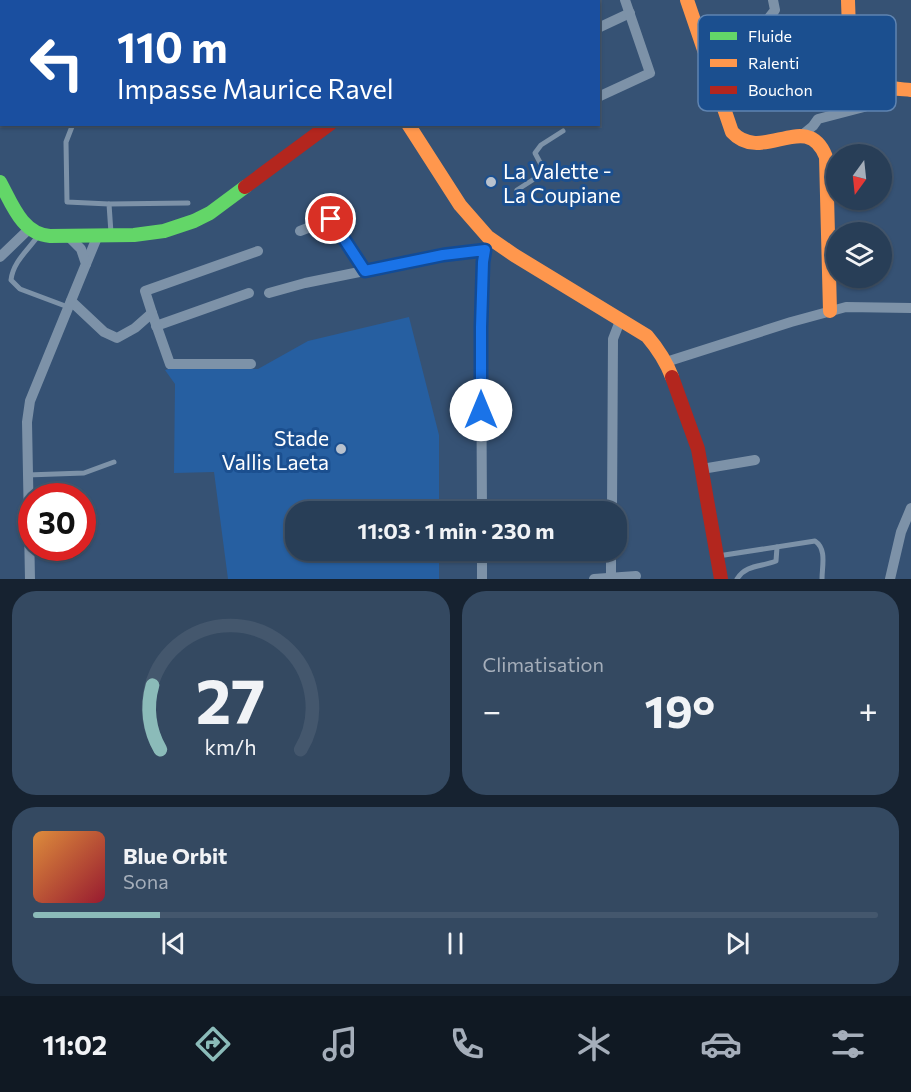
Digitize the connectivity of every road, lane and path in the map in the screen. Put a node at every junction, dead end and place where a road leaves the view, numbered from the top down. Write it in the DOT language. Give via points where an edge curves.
graph roads {
  1 [pos="625,0"];
  2 [pos="687,0"];
  3 [pos="773,0"];
  4 [pos="848,0"];
  5 [pos="630,13"];
  6 [pos="771,15"];
  7 [pos="850,15"];
  8 [pos="600,27"];
  9 [pos="698,32"];
  10 [pos="896,88"];
  11 [pos="911,90"];
  12 [pos="600,96"];
  13 [pos="725,111"];
  14 [pos="849,111"];
  15 [pos="72,126"];
  16 [pos="327,126"];
  17 [pos="409,126"];
  18 [pos="563,130"];
  19 [pos="802,135"];
  20 [pos="0,182"];
  21 [pos="517,190"];
  22 [pos="188,203"];
  23 [pos="109,204"];
  24 [pos="300,231"];
  25 [pos="34,232"];
  26 [pos="67,235"];
  27 [pos="104,235"];
  28 [pos="489,245"];
  29 [pos="258,252"];
  30 [pos="0,257"];
  31 [pos="86,264"];
  32 [pos="365,271"];
  33 [pos="249,293"];
  34 [pos="269,293"];
  35 [pos="70,304"];
  36 [pos="911,308"];
  37 [pos="830,311"];
  38 [pos="152,313"];
  39 [pos="620,321"];
  40 [pos="156,326"];
  41 [pos="666,362"];
  42 [pos="251,364"];
  43 [pos="755,459"];
  44 [pos="114,462"];
  45 [pos="702,469"];
  46 [pos="27,475"];
  47 [pos="482,501"];
  48 [pos="612,501"];
  49 [pos="911,508"];
  50 [pos="777,547"];
  51 [pos="717,556"];
  52 [pos="482,561"];
  53 [pos="611,561"];
  54 [pos="636,576"];
  55 [pos="611,578"];
  56 [pos="30,579"];
  57 [pos="482,579"];
  58 [pos="594,579"];
  59 [pos="721,579"];
  60 [pos="737,579"];
  61 [pos="822,579"];
  62 [pos="890,579"];
  1 -- 5 [label="street"];
  2 -- 9 [label="main road"];
  3 -- 6 [label="street" via="775,10"];
  4 -- 7 [label="main road"];
  5 -- 8 [label="street"];
  5 -- 12 [label="street" via="650,73"];
  10 -- 11 [label="main road"];
  13 -- 19 [label="main road" via="732,132 748,143"];
  14 -- 19 [label="street" via="818,119"];
  15 -- 23 [label="lane" via="66,142 67,202"];
  16 -- 27 [label="main road" via="197,221 169,231"];
  17 -- 28 [label="main road"];
  18 -- 21 [label="lane" via="535,153 545,172"];
  19 -- 37 [label="main road" via="816,141 826,158"];
  20 -- 25 [label="main road" via="18,214"];
  22 -- 23 [label="lane"];
  23 -- 27 [label="lane"];
  24 -- 32 [label="street" via="331,219"];
  25 -- 26 [label="main road"];
  25 -- 30 [label="street"];
  25 -- 35 [label="lane" via="11,280 20,289"];
  26 -- 27 [label="main road"];
  26 -- 31 [label="street" via="81,249"];
  27 -- 31 [label="street"];
  28 -- 32 [label="street"];
  28 -- 39 [label="main road" via="514,255"];
  28 -- 47 [label="street" via="483,262 481,327"];
  29 -- 38 [label="street" via="145,291"];
  31 -- 35 [label="street"];
  32 -- 34 [label="street"];
  33 -- 40 [label="street"];
  35 -- 38 [label="street" via="104,333 117,338"];
  35 -- 46 [label="street" via="30,401"];
  36 -- 37 [label="street"];
  37 -- 41 [label="street"];
  38 -- 40 [label="street"];
  39 -- 41 [label="main road" via="647,336"];
  39 -- 48 [label="street" via="613,339"];
  40 -- 42 [label="street" via="170,364"];
  41 -- 45 [label="main road"];
  43 -- 45 [label="street"];
  44 -- 46 [label="lane" via="84,473"];
  45 -- 51 [label="main road"];
  46 -- 56 [label="street"];
  49 -- 62 [label="street"];
  50 -- 51 [label="lane"];
  50 -- 60 [label="lane" via="776,561 746,569"];
  50 -- 61 [label="lane" via="818,543 823,551"];
  51 -- 59 [label="main road"];
  52 -- 57 [label="street"];
  53 -- 55 [label="street"];
  54 -- 55 [label="street"];
  55 -- 58 [label="street"];
}
